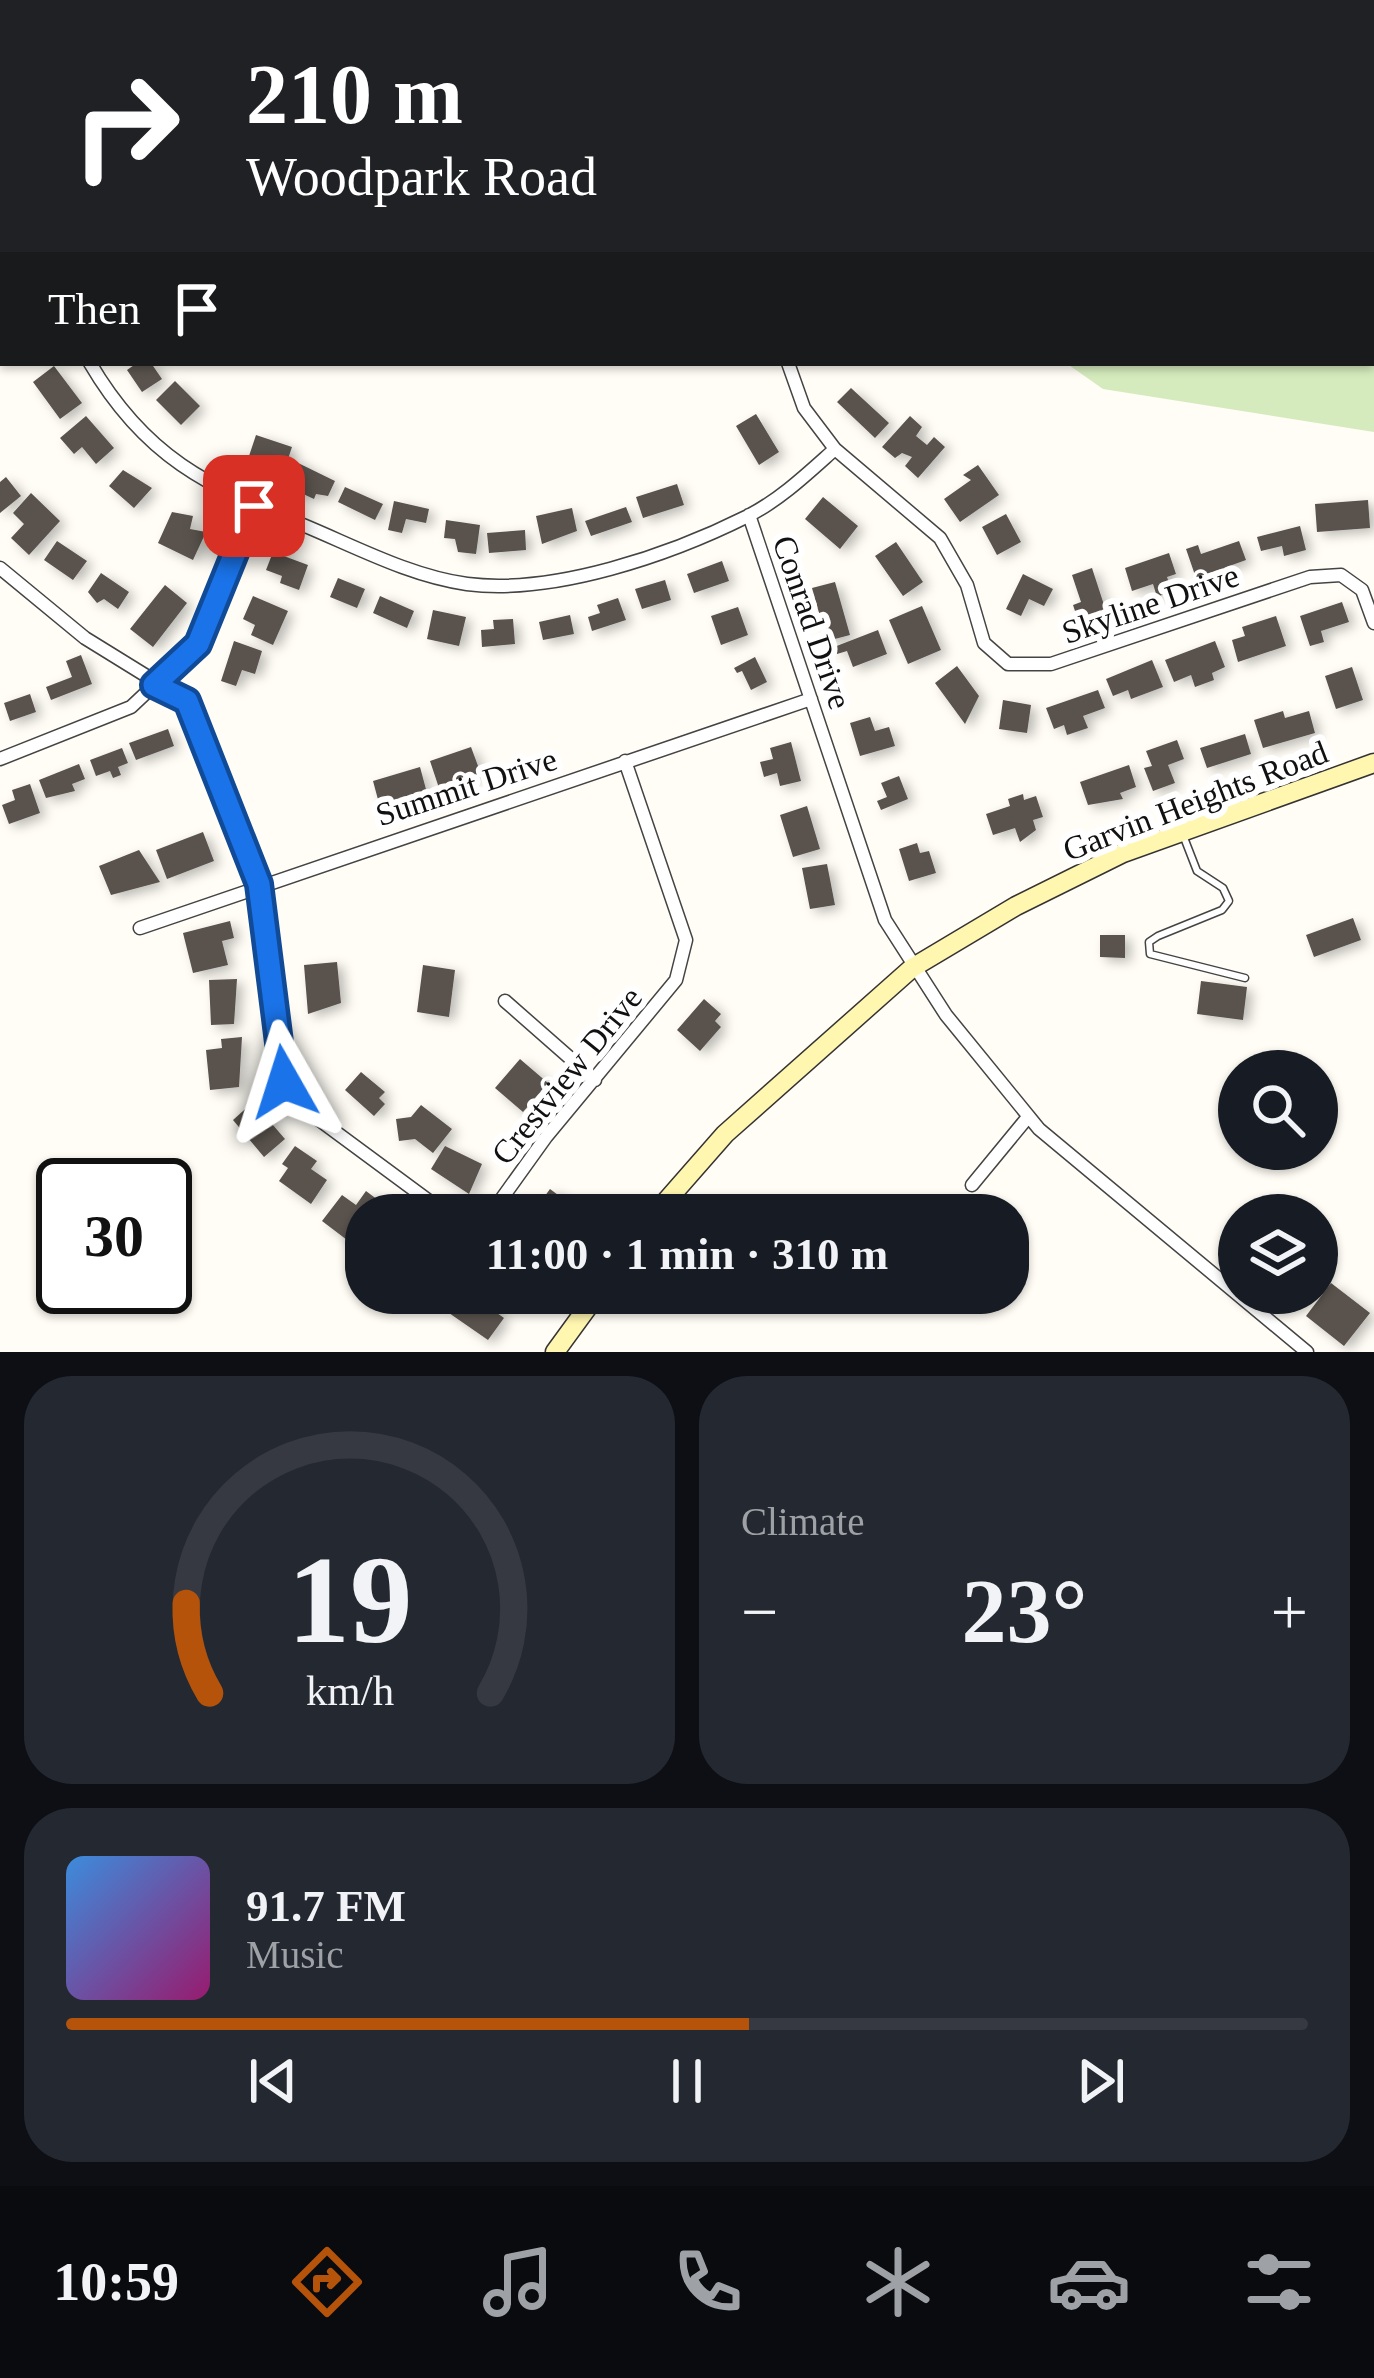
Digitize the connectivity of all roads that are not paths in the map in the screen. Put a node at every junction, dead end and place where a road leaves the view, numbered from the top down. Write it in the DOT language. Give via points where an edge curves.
graph roads {
  1 [pos="92,366"];
  2 [pos="789,366"];
  3 [pos="836,449"];
  4 [pos="254,506"];
  5 [pos="749,515"];
  6 [pos="0,568"];
  7 [pos="1374,623"];
  8 [pos="154,685"];
  9 [pos="811,699"];
  10 [pos="0,759"];
  11 [pos="625,761"];
  12 [pos="1374,763"];
  13 [pos="1182,832"];
  14 [pos="259,884"];
  15 [pos="140,928"];
  16 [pos="913,968"];
  17 [pos="1245,978"];
  18 [pos="505,1001"];
  19 [pos="595,1080"];
  20 [pos="1028,1117"];
  21 [pos="972,1185"];
  22 [pos="420,1194"];
  23 [pos="506,1194"];
  24 [pos="673,1194"];
  25 [pos="583,1314"];
  26 [pos="555,1352"];
  27 [pos="1307,1352"];
  1 -- 4 [label="street, Conrad Drive" via="158,449 199,481"];
  2 -- 3 [label="street, Skyline Drive" via="804,408"];
  3 -- 5 [label="street"];
  3 -- 7 [label="street, Skyline Drive" via="940,538 967,585 984,643 1008,664 1051,664 1310,577 1341,575 1362,590"];
  4 -- 5 [label="street, Conrad Drive" via="414,571 520,587 572,581"];
  4 -- 8 [label="street" via="198,644"];
  5 -- 9 [label="street, Conrad Drive"];
  6 -- 8 [label="street"];
  8 -- 10 [label="street" via="131,707"];
  8 -- 14 [label="street" via="187,701"];
  9 -- 11 [label="street, Summit Drive"];
  9 -- 16 [label="street, Conrad Drive" via="885,920"];
  11 -- 14 [label="street, Summit Drive"];
  11 -- 19 [label="street, Crestview Drive" via="686,940 676,980"];
  12 -- 13 [label="main road, Garvin Heights Road"];
  13 -- 16 [label="main road, Garvin Heights Road" via="1016,906"];
  13 -- 17 [label="lane" via="1197,871 1229,901 1149,942 1150,954"];
  14 -- 15 [label="street, Summit Drive"];
  14 -- 22 [label="street" via="284,1082 314,1116"];
  16 -- 20 [label="street, Conrad Drive"];
  16 -- 24 [label="main road, Garvin Heights Road" via="741,1119"];
  18 -- 19 [label="street"];
  19 -- 23 [label="street, Crestview Drive"];
  20 -- 21 [label="street"];
  20 -- 27 [label="street, Conrad Drive"];
  25 -- 26 [label="main road"];
}
